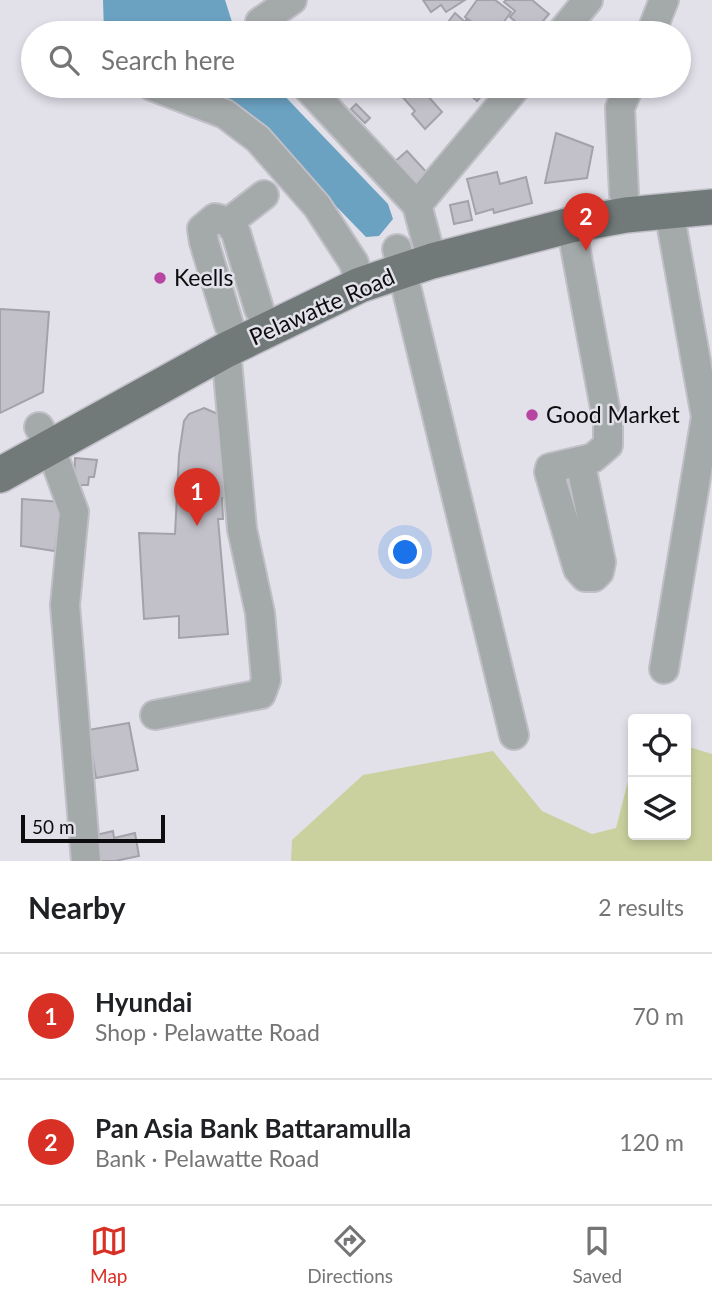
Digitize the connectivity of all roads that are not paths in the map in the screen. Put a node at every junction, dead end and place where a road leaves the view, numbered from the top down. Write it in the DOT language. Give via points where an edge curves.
graph roads {
  1 [pos="292,0"];
  2 [pos="589,0"];
  3 [pos="664,0"];
  4 [pos="260,18"];
  5 [pos="571,21"];
  6 [pos="656,21"];
  7 [pos="183,98"];
  8 [pos="317,98"];
  9 [pos="507,98"];
  10 [pos="624,98"];
  11 [pos="712,186"];
  12 [pos="624,194"];
  13 [pos="264,195"];
  14 [pos="417,205"];
  15 [pos="712,207"];
  16 [pos="668,211"];
  17 [pos="229,222"];
  18 [pos="571,225"];
  19 [pos="414,255"];
  20 [pos="357,274"];
  21 [pos="259,309"];
  22 [pos="227,337"];
  23 [pos="44,437"];
  24 [pos="0,450"];
  25 [pos="580,461"];
  26 [pos="0,475"];
  27 [pos="664,669"];
  28 [pos="155,715"];
  29 [pos="514,735"];
  30 [pos="86,861"];
  1 -- 4 [label="street"];
  2 -- 5 [label="street"];
  3 -- 6 [label="street"];
  7 -- 20 [label="street" via="225,114 258,139 317,206"];
  8 -- 14 [label="street"];
  9 -- 14 [label="street"];
  10 -- 12 [label="street" via="620,108"];
  11 -- 12 [label="main road, Pelawatte Road"];
  12 -- 19 [label="main road, Pelawatte Road" via="544,208"];
  13 -- 17 [label="street"];
  14 -- 19 [label="street"];
  15 -- 16 [label="main road, Pelawatte Road"];
  16 -- 18 [label="main road, Pelawatte Road"];
  16 -- 27 [label="street" via="706,417"];
  17 -- 21 [label="street"];
  17 -- 22 [label="street" via="215,218 202,229"];
  18 -- 19 [label="main road, Pelawatte Road"];
  18 -- 25 [label="street" via="608,424 608,445 593,458"];
  19 -- 20 [label="main road, Pelawatte Road"];
  19 -- 29 [label="street"];
  20 -- 21 [label="main road, Pelawatte Road"];
  20 -- 22 [label="main road, Pelawatte Road"];
  21 -- 22 [label="main road, Pelawatte Road"];
  22 -- 23 [label="main road, Pelawatte Road"];
  22 -- 28 [label="street" via="242,529 260,613 266,680 261,694"];
  23 -- 24 [label="main road, Pelawatte Road"];
  23 -- 26 [label="main road, Pelawatte Road"];
  23 -- 30 [label="street" via="74,512 65,605"];
}
